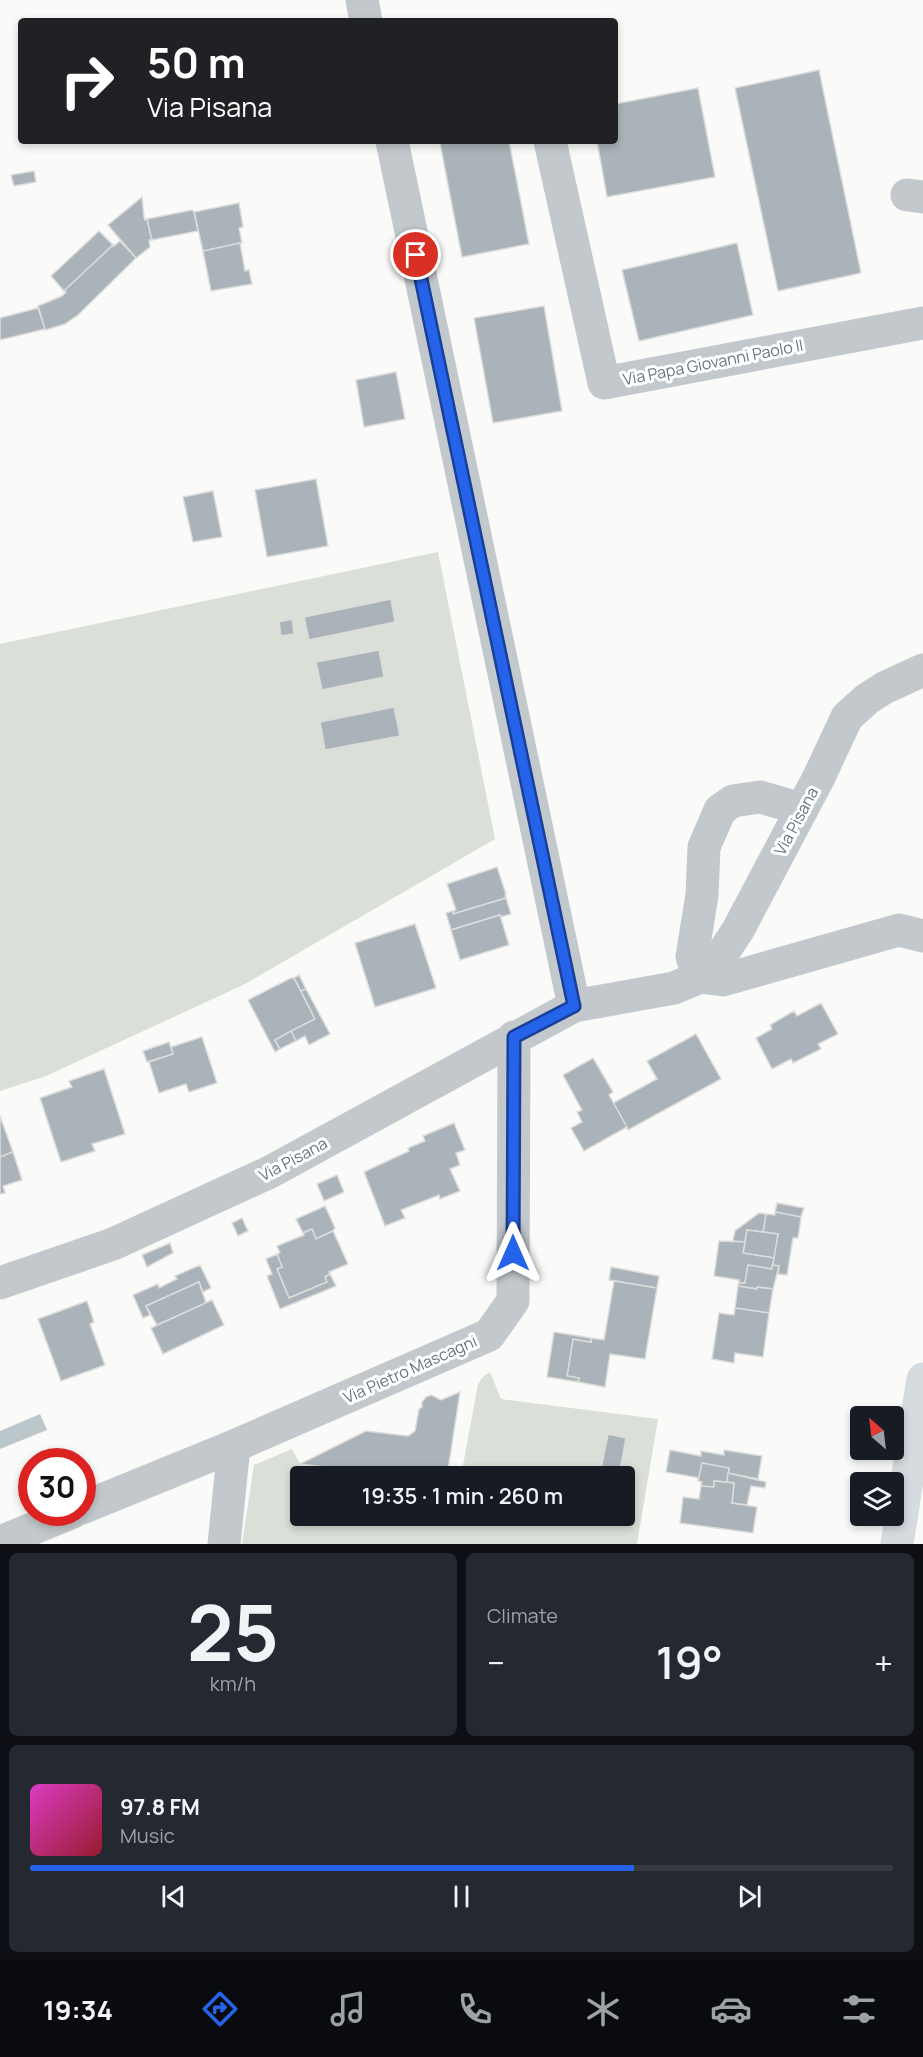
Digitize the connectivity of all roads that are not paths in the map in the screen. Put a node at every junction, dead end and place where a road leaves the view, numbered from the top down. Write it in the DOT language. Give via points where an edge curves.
graph roads {
  1 [pos="362,0"];
  2 [pos="365,18"];
  3 [pos="393,144"];
  4 [pos="551,144"];
  5 [pos="923,323"];
  6 [pos="917,676"];
  7 [pos="802,809"];
  8 [pos="923,936"];
  9 [pos="700,977"];
  10 [pos="574,1006"];
  11 [pos="514,1037"];
  12 [pos="0,1283"];
  13 [pos="923,1379"];
  14 [pos="234,1446"];
  15 [pos="96,1502"];
  16 [pos="39,1526"];
  17 [pos="0,1542"];
  18 [pos="224,1544"];
  19 [pos="897,1544"];
  1 -- 2 [label="street"];
  3 -- 10 [label="street"];
  4 -- 5 [label="street, Via Papa Giovanni Paolo II" via="604,382"];
  6 -- 7 [label="street, Via Pisana" via="867,699 847,717"];
  7 -- 9 [label="street, Via Pisana" via="738,930 719,959"];
  7 -- 9 [label="street" via="760,797 733,801 720,810 704,847 702,895 692,957"];
  8 -- 9 [label="street, Via Pisana" via="899,930 723,980"];
  9 -- 10 [label="street, Via Pisana" via="674,988"];
  10 -- 11 [label="street, Via Pisana"];
  11 -- 12 [label="street, Via Pisana" via="270,1172 113,1244"];
  11 -- 14 [label="street, Via Pietro Mascagni" via="513,1301 489,1335"];
  13 -- 19 [label="main road"];
  14 -- 15 [label="street, Via Pietro Mascagni"];
  14 -- 18 [label="street"];
  16 -- 17 [label="street"];
}
